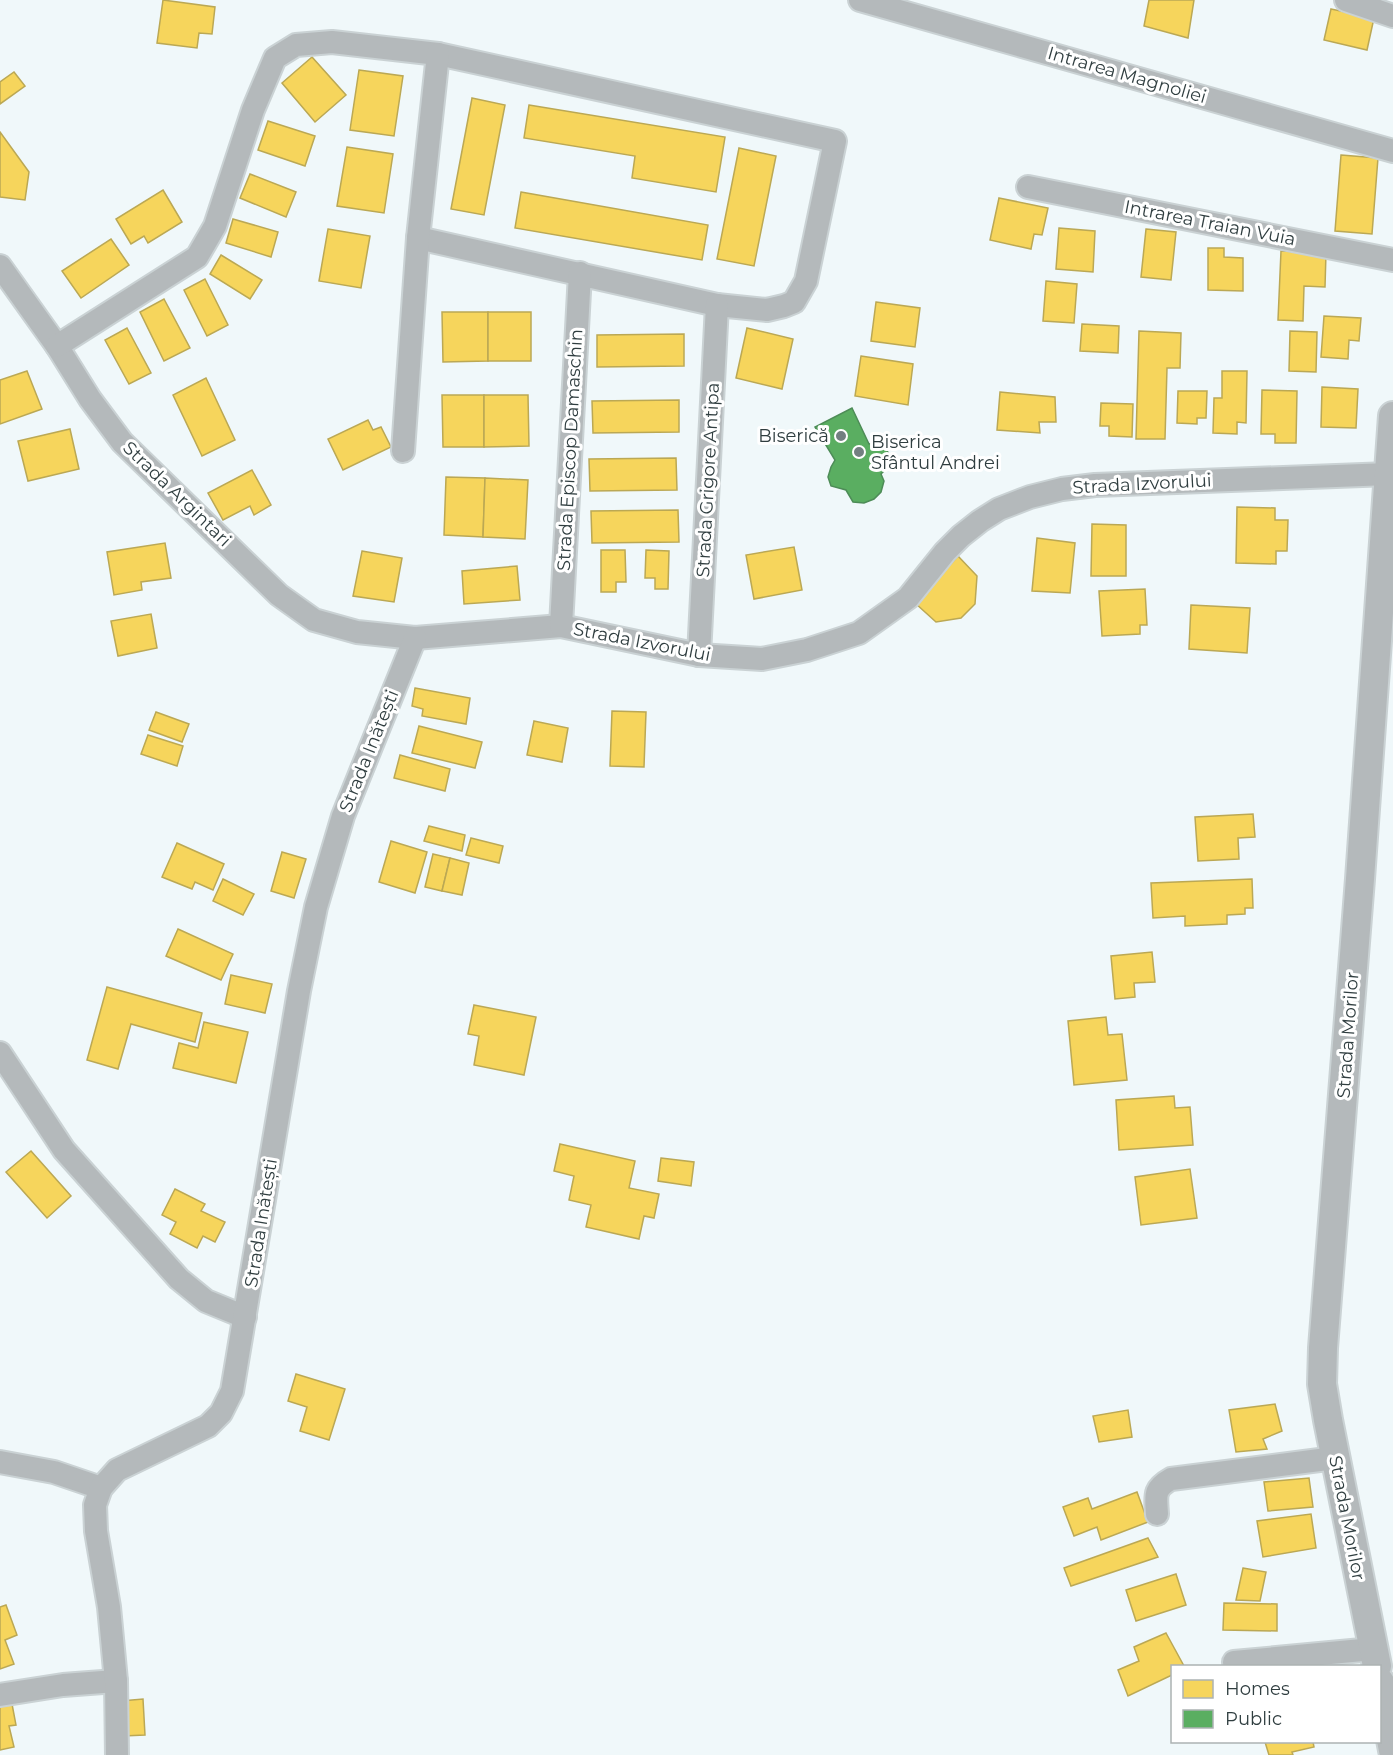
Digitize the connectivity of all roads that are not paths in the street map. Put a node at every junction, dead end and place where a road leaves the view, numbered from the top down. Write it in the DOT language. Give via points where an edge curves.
graph roads {
  1 [pos="860,0"];
  2 [pos="1346,0"];
  3 [pos="1393,16"];
  4 [pos="438,54"];
  5 [pos="1393,151"];
  6 [pos="1028,187"];
  7 [pos="418,238"];
  8 [pos="1393,260"];
  9 [pos="0,266"];
  10 [pos="580,273"];
  11 [pos="717,305"];
  12 [pos="57,346"];
  13 [pos="1393,416"];
  14 [pos="403,451"];
  15 [pos="1389,474"];
  16 [pos="561,626"];
  17 [pos="415,638"];
  18 [pos="699,655"];
  19 [pos="1383,699"];
  20 [pos="0,1053"];
  21 [pos="245,1317"];
  22 [pos="1335,1458"];
  23 [pos="0,1462"];
  24 [pos="101,1488"];
  25 [pos="1157,1514"];
  26 [pos="1375,1658"];
  27 [pos="1234,1662"];
  28 [pos="116,1681"];
  29 [pos="1381,1687"];
  30 [pos="0,1695"];
  31 [pos="1393,1750"];
  32 [pos="117,1755"];
  1 -- 5 [label="street, Intrarea Magnoliei"];
  2 -- 3 [label="street"];
  4 -- 7 [label="street"];
  4 -- 11 [label="street" via="835,141 806,281 794,302 767,310"];
  4 -- 12 [label="street" via="332,42 296,45 275,58 253,110 215,226 196,257"];
  6 -- 8 [label="street, Intrarea Traian Vuia"];
  7 -- 10 [label="street"];
  7 -- 14 [label="street"];
  9 -- 12 [label="street, Strada Argintari"];
  10 -- 11 [label="street"];
  10 -- 16 [label="street, Strada Episcop Damaschin"];
  11 -- 18 [label="street, Strada Grigore Antipa"];
  12 -- 17 [label="street, Strada Argintari" via="122,442 279,595 314,621 357,632"];
  13 -- 15 [label="street, Strada Morilor"];
  15 -- 18 [label="street, Strada Izvorului" via="1062,489 999,509 980,521 945,552 908,598 859,633 762,659"];
  15 -- 19 [label="street, Strada Morilor"];
  16 -- 17 [label="street, Strada Izvorului"];
  16 -- 18 [label="street, Strada Izvorului"];
  17 -- 21 [label="street, Strada Inătești" via="343,816 316,907"];
  19 -- 22 [label="street, Strada Morilor" via="1360,879 1323,1348 1322,1384"];
  20 -- 21 [label="street" via="64,1150 179,1279 206,1301"];
  21 -- 24 [label="street, Strada Inătești" via="232,1390 221,1413 208,1426 117,1470"];
  22 -- 25 [label="street" via="1171,1479 1156,1493"];
  22 -- 26 [label="street, Strada Morilor"];
  23 -- 24 [label="street" via="54,1472"];
  24 -- 28 [label="street" via="95,1505 96,1531"];
  26 -- 27 [label="street, Strada Morilor"];
  28 -- 30 [label="street"];
  28 -- 32 [label="street"];
  29 -- 31 [label="street"];
}
